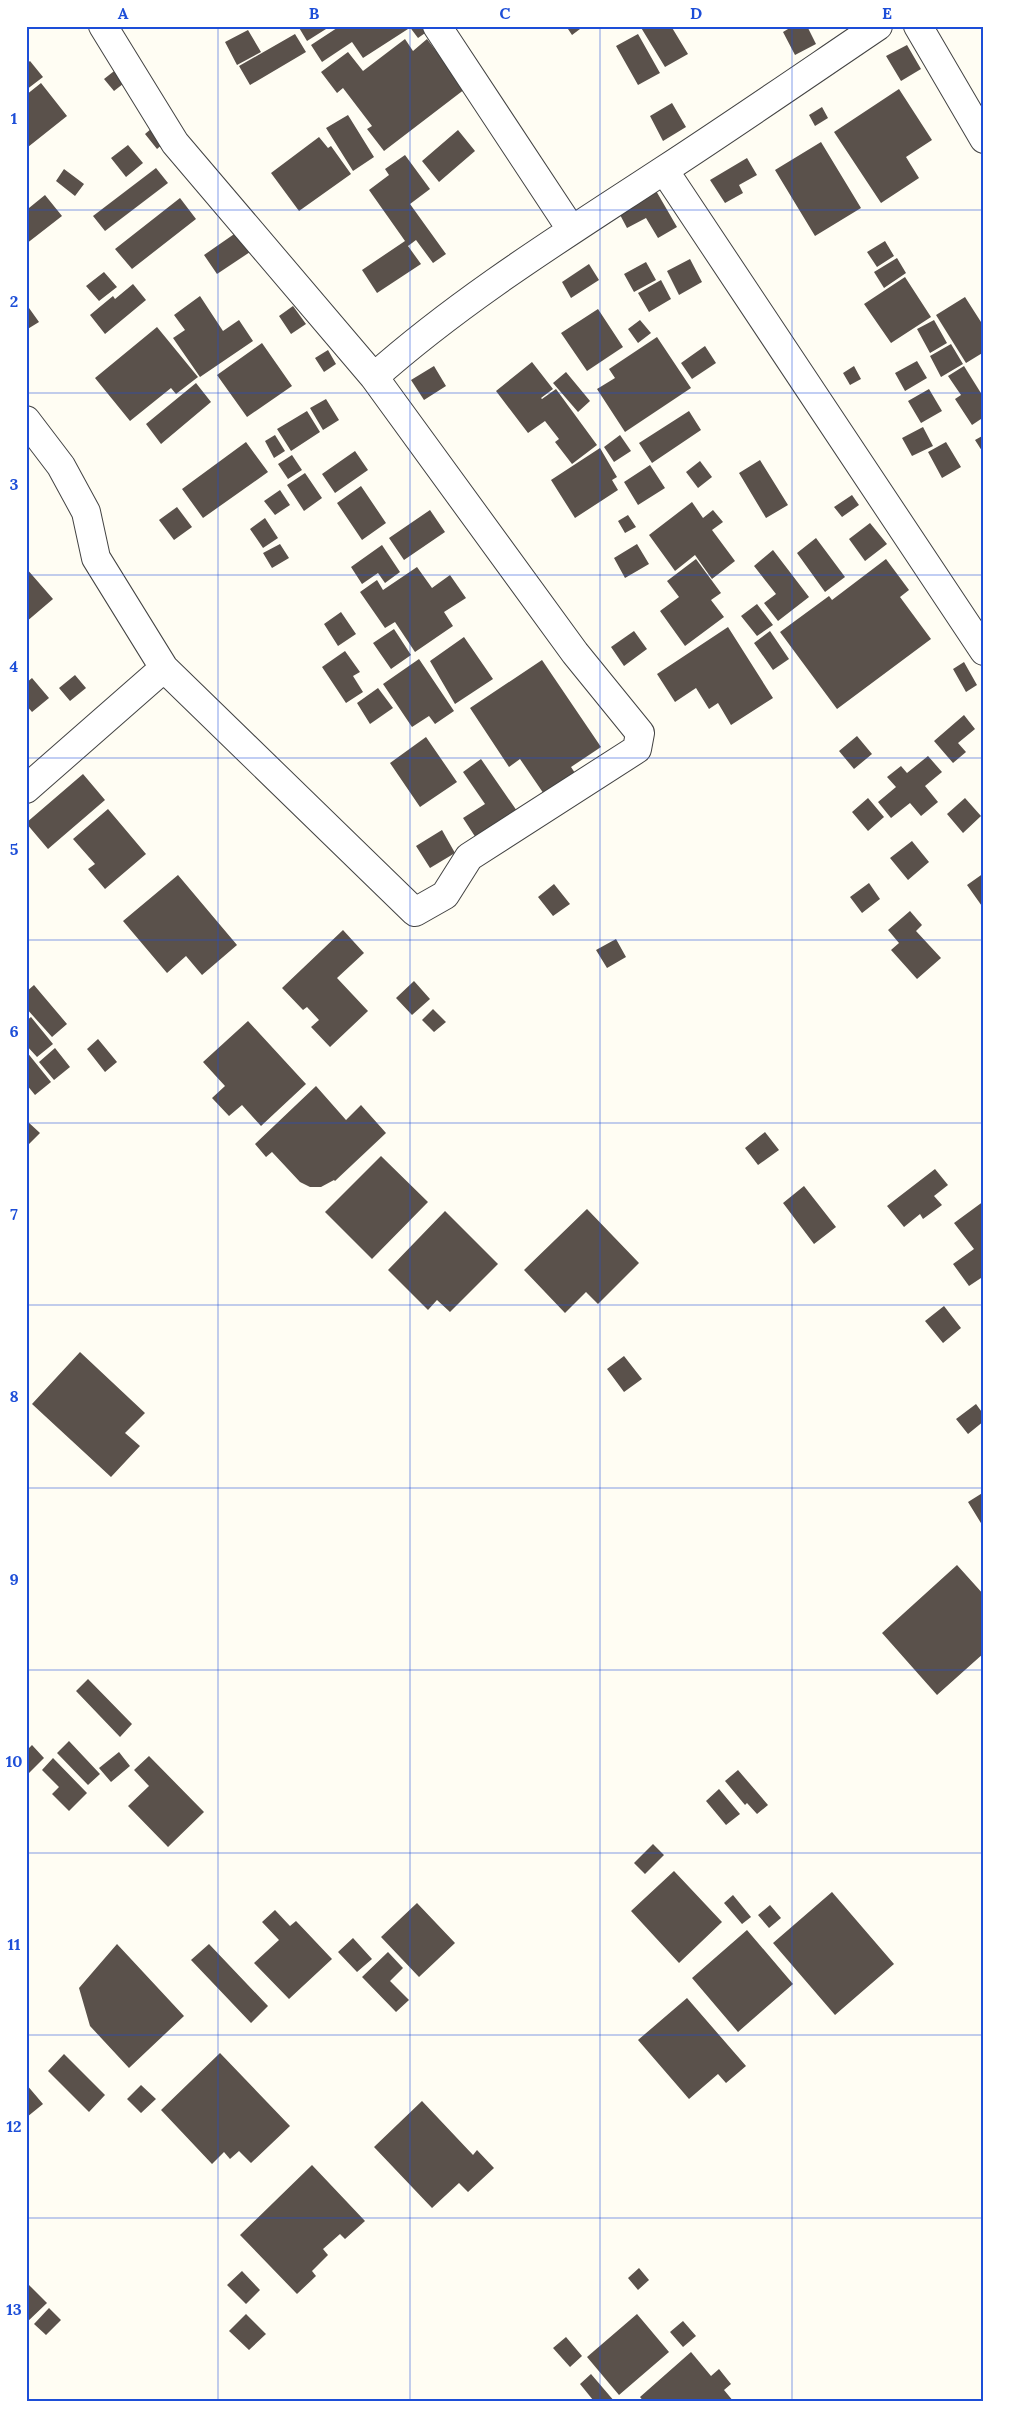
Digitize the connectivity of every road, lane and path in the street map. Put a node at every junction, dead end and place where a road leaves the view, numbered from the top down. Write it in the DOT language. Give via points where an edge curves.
graph roads {
  1 [pos="103,26"];
  2 [pos="437,26"];
  3 [pos="878,26"];
  4 [pos="918,26"];
  5 [pos="984,139"];
  6 [pos="664,170"];
  7 [pos="571,229"];
  8 [pos="374,377"];
  9 [pos="26,420"];
  10 [pos="984,651"];
  11 [pos="164,668"];
  12 [pos="26,789"];
  1 -- 8 [label="street" via="176,142"];
  2 -- 7 [label="street"];
  3 -- 6 [label="street"];
  4 -- 5 [label="street"];
  6 -- 7 [label="street"];
  6 -- 10 [label="street"];
  7 -- 8 [label="street" via="406,348"];
  8 -- 11 [label="street" via="576,653 640,733 637,749 470,857 445,895 415,912"];
  9 -- 11 [label="street" via="61,466 86,512 96,558"];
  11 -- 12 [label="street"];
}
